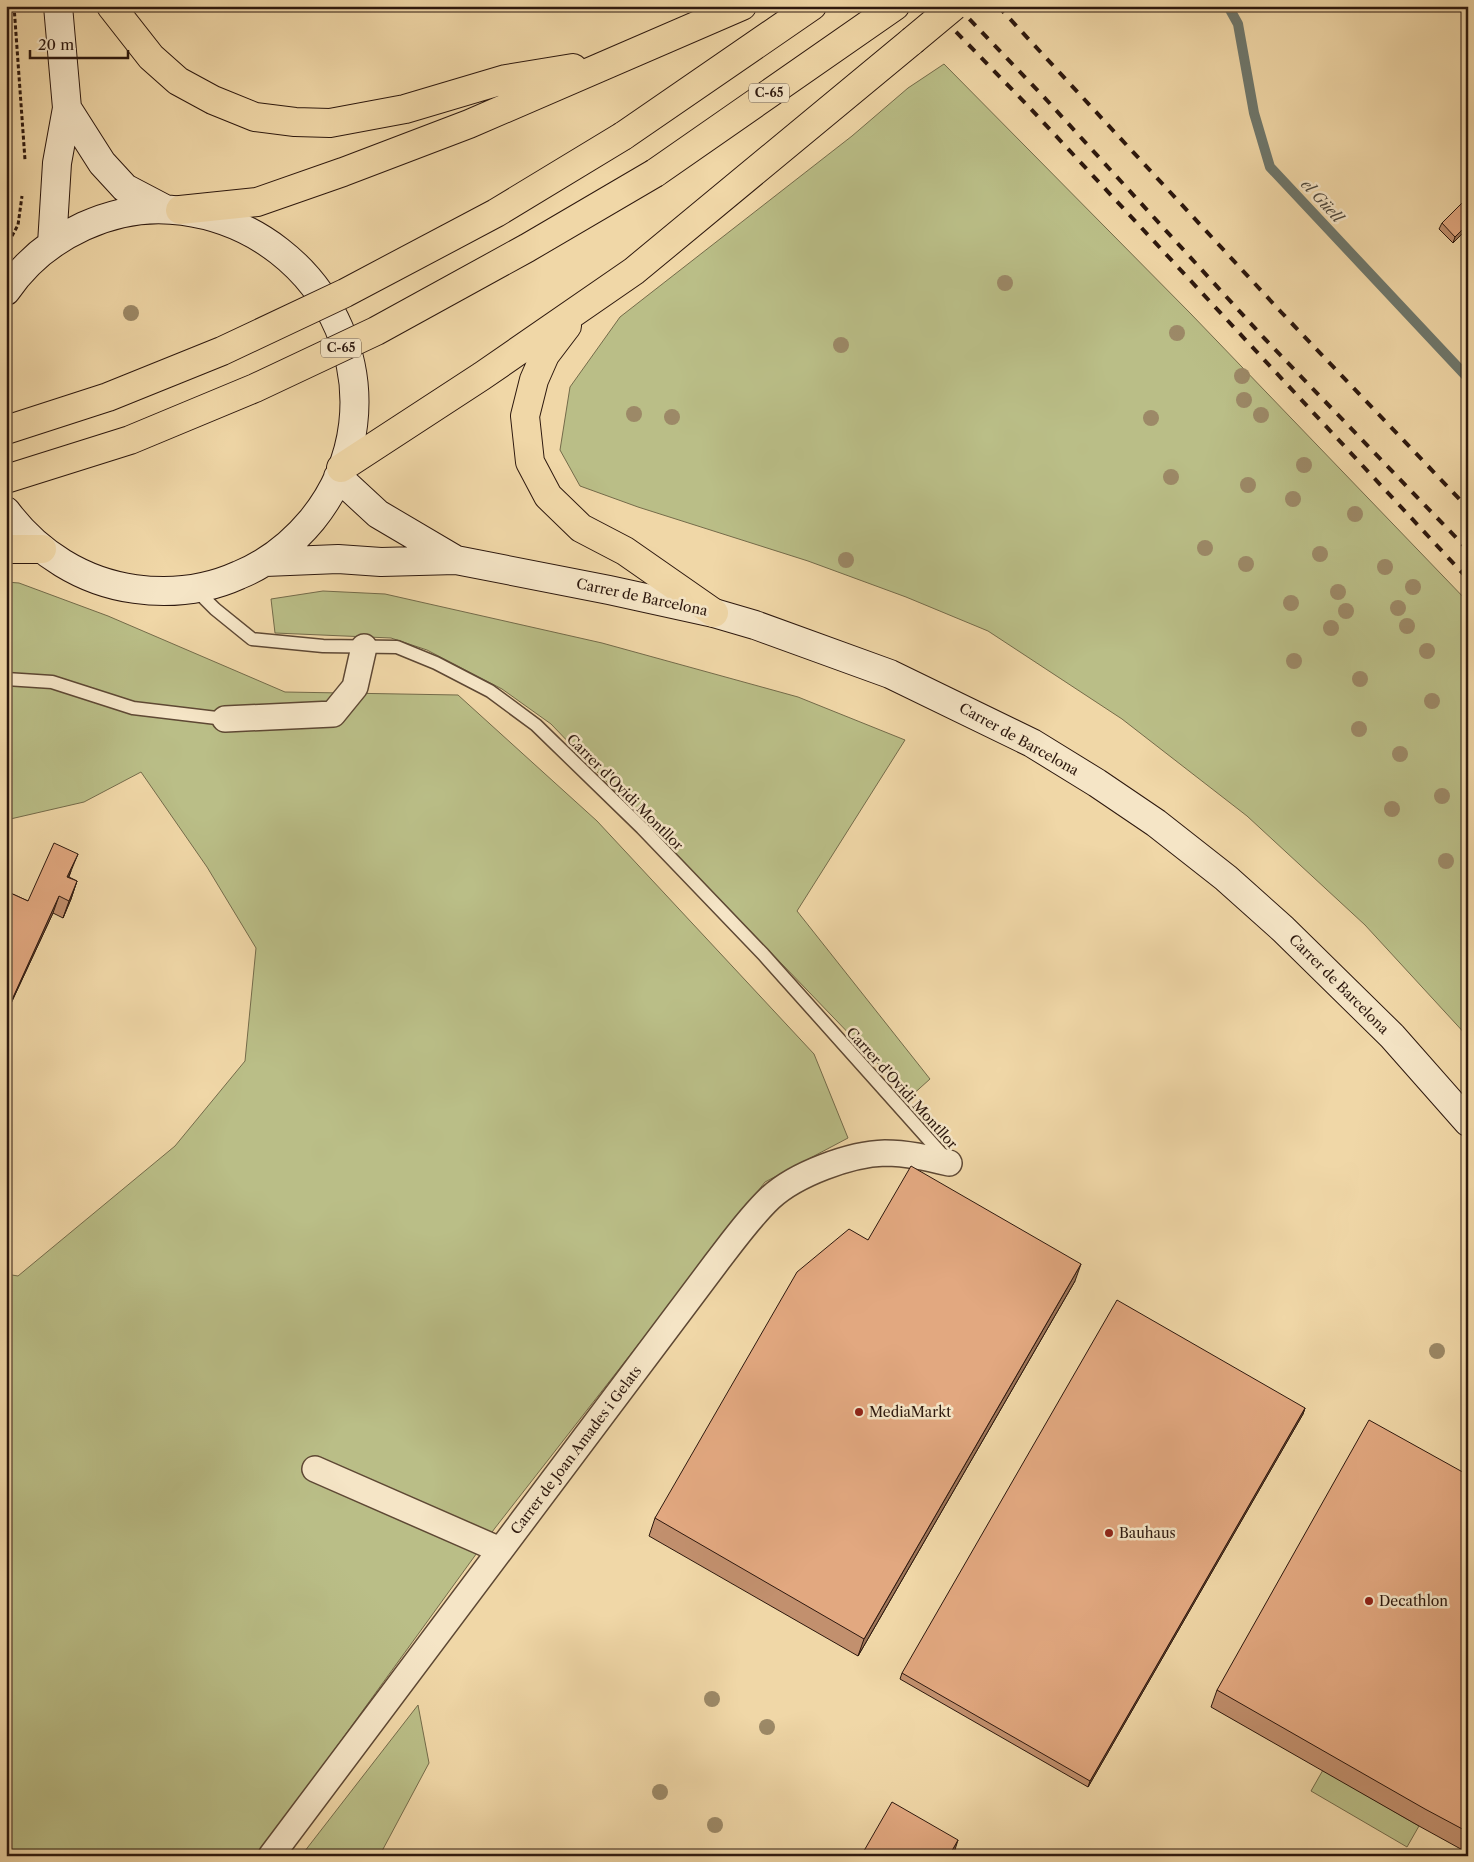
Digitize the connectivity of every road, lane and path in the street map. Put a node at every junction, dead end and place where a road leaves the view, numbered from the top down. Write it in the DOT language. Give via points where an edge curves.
graph roads {
  1 [pos="14,6"];
  2 [pos="58,6"];
  3 [pos="111,6"];
  4 [pos="742,6"];
  5 [pos="812,6"];
  6 [pos="954,6"];
  7 [pos="890,10"];
  8 [pos="616,61"];
  9 [pos="66,108"];
  10 [pos="25,161"];
  11 [pos="23,189"];
  12 [pos="173,210"];
  13 [pos="10,239"];
  14 [pos="52,244"];
  15 [pos="6,291"];
  16 [pos="580,309"];
  17 [pos="6,430"];
  18 [pos="340,472"];
  19 [pos="6,479"];
  20 [pos="6,511"];
  21 [pos="6,549"];
  22 [pos="42,549"];
  23 [pos="456,560"];
  24 [pos="265,562"];
  25 [pos="194,589"];
  26 [pos="714,613"];
  27 [pos="364,647"];
  28 [pos="6,679"];
  29 [pos="225,719"];
  30 [pos="1468,1122"];
  31 [pos="949,1163"];
  32 [pos="315,1469"];
  33 [pos="500,1550"];
  34 [pos="271,1856"];
  1 -- 10 [label="path"];
  2 -- 9 [label="main road"];
  3 -- 8 [label="highway" via="151,57 178,81 255,117 295,122 330,123 405,109 506,79"];
  4 -- 8 [label="highway"];
  5 -- 17 [label="highway, bridge" via="623,136 496,213 345,293 213,355 108,397"];
  6 -- 16 [label="highway, bridge" via="634,271"];
  7 -- 19 [label="highway, C-65, bridge" via="655,173 376,331 255,388 130,440"];
  8 -- 12 [label="highway" via="469,124 258,202"];
  9 -- 12 [label="main road" via="102,163 125,188"];
  9 -- 14 [label="main road" via="57,163"];
  11 -- 13 [label="path" via="18,225"];
  12 -- 14 [label="main road" via="115,216 84,226"];
  12 -- 18 [label="main road" via="226,220 262,237 294,262 328,304 347,351 354,396 353,419"];
  14 -- 15 [label="main road" via="22,271"];
  16 -- 18 [label="highway"];
  16 -- 26 [label="highway" via="545,355 534,380 526,416 530,462 548,496 581,528 626,551"];
  18 -- 23 [label="main road, Carrer de Barcelona" via="378,514"];
  18 -- 24 [label="main road" via="324,504 303,530"];
  20 -- 22 [label="main road"];
  21 -- 22 [label="highway"];
  22 -- 25 [label="main road" via="76,572 109,584 149,591"];
  23 -- 24 [label="main road, Carrer de Barcelona"];
  23 -- 26 [label="main road, Carrer de Barcelona"];
  24 -- 25 [label="main road" via="229,580"];
  25 -- 27 [label="lane, Carrer d'Ovidi Montllor" via="252,639"];
  26 -- 30 [label="main road, Carrer de Barcelona" via="890,674 1032,743 1097,783 1156,823 1226,878 1283,929 1392,1036"];
  27 -- 29 [label="street" via="355,686 334,714"];
  27 -- 31 [label="lane, Carrer d'Ovidi Montllor" via="397,647 436,662 490,692 536,725 642,828 763,954"];
  28 -- 29 [label="lane" via="52,682 133,708"];
  31 -- 33 [label="street, Carrer de Joan Amades i Gelats" via="885,1153 854,1158 824,1167 771,1197 746,1224"];
  32 -- 33 [label="street"];
  33 -- 34 [label="street, Carrer de Joan Amades i Gelats"];
}
